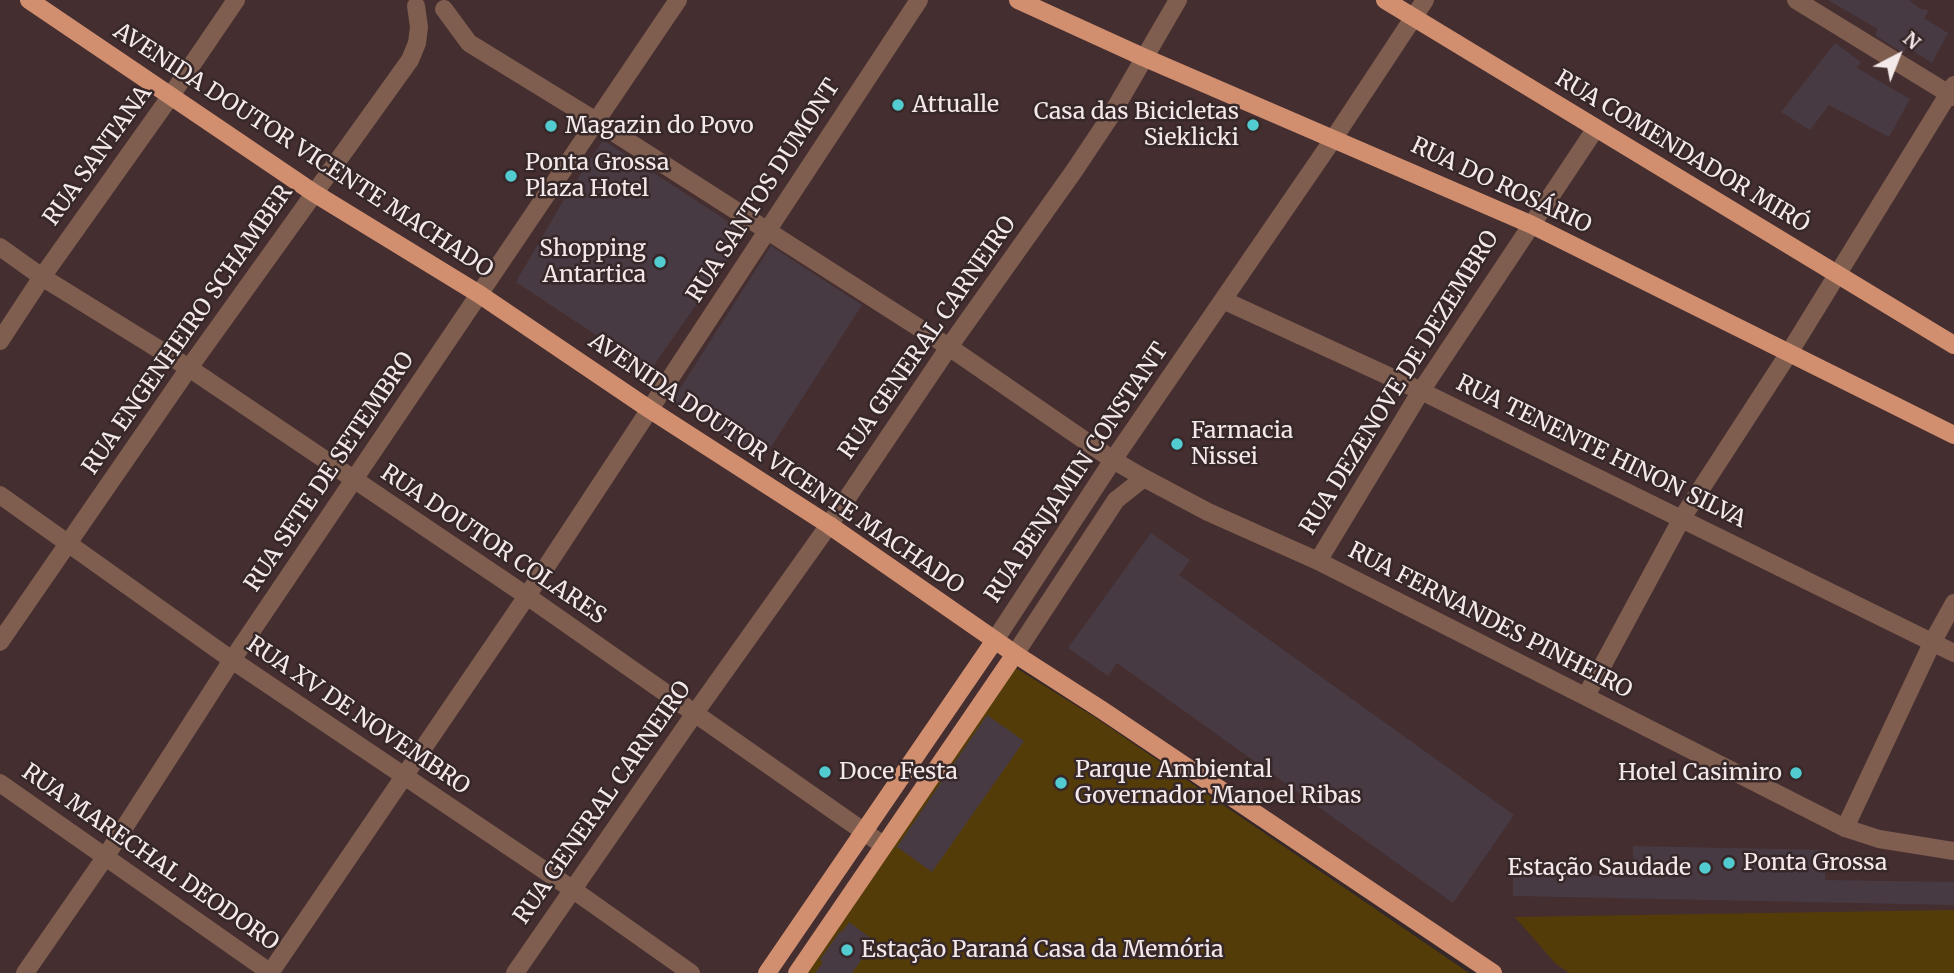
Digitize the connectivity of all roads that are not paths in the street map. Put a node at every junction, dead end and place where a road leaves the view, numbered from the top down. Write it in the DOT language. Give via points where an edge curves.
graph roads {
  1 [pos="29,0"];
  2 [pos="236,0"];
  3 [pos="678,0"];
  4 [pos="919,0"];
  5 [pos="1018,0"];
  6 [pos="1178,0"];
  7 [pos="1385,0"];
  8 [pos="1425,0"];
  9 [pos="1796,0"];
  10 [pos="414,3"];
  11 [pos="449,5"];
  12 [pos="1413,18"];
  13 [pos="1143,57"];
  14 [pos="1952,92"];
  15 [pos="170,97"];
  16 [pos="596,121"];
  17 [pos="1596,128"];
  18 [pos="1334,138"];
  19 [pos="314,193"];
  20 [pos="1530,224"];
  21 [pos="767,231"];
  22 [pos="0,247"];
  23 [pos="1836,276"];
  24 [pos="42,277"];
  25 [pos="479,294"];
  26 [pos="1223,300"];
  27 [pos="0,341"];
  28 [pos="1954,345"];
  29 [pos="949,347"];
  30 [pos="1789,353"];
  31 [pos="189,368"];
  32 [pos="1421,391"];
  33 [pos="649,409"];
  34 [pos="1954,435"];
  35 [pos="1112,460"];
  36 [pos="1144,478"];
  37 [pos="355,481"];
  38 [pos="0,495"];
  39 [pos="1682,519"];
  40 [pos="829,525"];
  41 [pos="68,544"];
  42 [pos="1318,561"];
  43 [pos="527,596"];
  44 [pos="1954,603"];
  45 [pos="995,640"];
  46 [pos="1933,641"];
  47 [pos="0,642"];
  48 [pos="1954,653"];
  49 [pos="1015,654"];
  50 [pos="232,660"];
  51 [pos="1586,696"];
  52 [pos="695,713"];
  53 [pos="403,776"];
  54 [pos="0,783"];
  55 [pos="1845,828"];
  56 [pos="864,831"];
  57 [pos="883,845"];
  58 [pos="1954,851"];
  59 [pos="106,856"];
  60 [pos="572,888"];
  61 [pos="25,973"];
  62 [pos="270,973"];
  63 [pos="515,973"];
  64 [pos="691,973"];
  65 [pos="768,973"];
  66 [pos="797,973"];
  67 [pos="1493,973"];
  1 -- 15 [label="main road, AVENIDA DOUTOR VICENTE MACHADO"];
  2 -- 15 [label="street, RUA SANTANA"];
  3 -- 16 [label="street, RUA SETE DE SETEMBRO"];
  4 -- 21 [label="street, RUA SANTOS DUMONT"];
  5 -- 13 [label="main road, RUA DO ROSÁRIO"];
  6 -- 13 [label="street, RUA GENERAL CARNEIRO"];
  7 -- 12 [label="main road, RUA COMENDADOR MIRÓ"];
  8 -- 12 [label="street, RUA BENJAMIN CONSTANT"];
  9 -- 14 [label="street"];
  10 -- 11 [label="street" via="430,10"];
  10 -- 19 [label="street, RUA ENGENHEIRO SCHAMBER" via="419,27 410,60"];
  11 -- 16 [label="street, RUA FERNANDES PINHEIRO" via="469,43"];
  12 -- 17 [label="main road, RUA COMENDADOR MIRÓ"];
  12 -- 18 [label="street, RUA BENJAMIN CONSTANT"];
  13 -- 18 [label="main road, RUA DO ROSÁRIO"];
  13 -- 29 [label="street, RUA GENERAL CARNEIRO" via="1074,171"];
  14 -- 23 [label="street"];
  15 -- 19 [label="main road, AVENIDA DOUTOR VICENTE MACHADO"];
  15 -- 24 [label="street, RUA SANTANA"];
  16 -- 21 [label="street, RUA FERNANDES PINHEIRO"];
  16 -- 25 [label="street, RUA SETE DE SETEMBRO"];
  17 -- 20 [label="street, RUA DEZENOVE DE DEZEMBRO"];
  17 -- 23 [label="main road, RUA COMENDADOR MIRÓ"];
  18 -- 20 [label="main road, RUA DO ROSÁRIO"];
  18 -- 26 [label="street, RUA BENJAMIN CONSTANT"];
  19 -- 25 [label="main road, AVENIDA DOUTOR VICENTE MACHADO"];
  19 -- 31 [label="street, RUA ENGENHEIRO SCHAMBER"];
  20 -- 30 [label="main road, RUA DO ROSÁRIO"];
  20 -- 32 [label="street, RUA DEZENOVE DE DEZEMBRO"];
  21 -- 29 [label="street, RUA FERNANDES PINHEIRO"];
  21 -- 33 [label="street, RUA SANTOS DUMONT"];
  22 -- 24 [label="street, RUA DOUTOR COLARES"];
  23 -- 28 [label="main road, RUA COMENDADOR MIRÓ"];
  23 -- 30 [label="street"];
  24 -- 27 [label="street, RUA SANTANA"];
  24 -- 31 [label="street, RUA DOUTOR COLARES"];
  25 -- 33 [label="main road, AVENIDA DOUTOR VICENTE MACHADO"];
  25 -- 37 [label="street, RUA SETE DE SETEMBRO"];
  26 -- 32 [label="street, RUA TENENTE HINON SILVA"];
  26 -- 35 [label="street, RUA BENJAMIN CONSTANT"];
  29 -- 35 [label="street, RUA FERNANDES PINHEIRO"];
  29 -- 40 [label="street, RUA GENERAL CARNEIRO"];
  30 -- 34 [label="main road, RUA DO ROSÁRIO"];
  30 -- 39 [label="street"];
  31 -- 37 [label="street, RUA DOUTOR COLARES"];
  31 -- 41 [label="street, RUA ENGENHEIRO SCHAMBER"];
  32 -- 39 [label="street, RUA TENENTE HINON SILVA"];
  32 -- 42 [label="street, RUA DEZENOVE DE DEZEMBRO"];
  33 -- 40 [label="main road, AVENIDA DOUTOR VICENTE MACHADO"];
  33 -- 43 [label="street, RUA SANTOS DUMONT"];
  35 -- 36 [label="street, RUA FERNANDES PINHEIRO"];
  35 -- 45 [label="street, RUA BENJAMIN CONSTANT"];
  36 -- 42 [label="street, RUA FERNANDES PINHEIRO"];
  36 -- 49 [label="street, RUA BENJAMIN CONSTANT" via="1116,500"];
  37 -- 43 [label="street, RUA DOUTOR COLARES"];
  37 -- 50 [label="street, RUA SETE DE SETEMBRO"];
  38 -- 41 [label="street, RUA XV DE NOVEMBRO"];
  39 -- 46 [label="street, RUA TENENTE HINON SILVA"];
  39 -- 51 [label="street"];
  40 -- 45 [label="main road, AVENIDA DOUTOR VICENTE MACHADO"];
  40 -- 52 [label="street, RUA GENERAL CARNEIRO"];
  41 -- 47 [label="street, RUA ENGENHEIRO SCHAMBER"];
  41 -- 50 [label="street, RUA XV DE NOVEMBRO"];
  42 -- 51 [label="street, RUA FERNANDES PINHEIRO"];
  43 -- 52 [label="street, RUA DOUTOR COLARES"];
  43 -- 53 [label="street, RUA SANTOS DUMONT"];
  44 -- 46 [label="street"];
  45 -- 49 [label="main road, AVENIDA DOUTOR VICENTE MACHADO"];
  45 -- 56 [label="main road, RUA BENJAMIN CONSTANT"];
  46 -- 48 [label="street, RUA TENENTE HINON SILVA"];
  46 -- 55 [label="street"];
  49 -- 57 [label="main road, RUA BENJAMIN CONSTANT"];
  49 -- 67 [label="main road, AVENIDA DOUTOR VICENTE MACHADO"];
  50 -- 53 [label="street, RUA XV DE NOVEMBRO"];
  50 -- 59 [label="street, RUA SETE DE SETEMBRO"];
  51 -- 55 [label="street, RUA FERNANDES PINHEIRO"];
  52 -- 56 [label="street, RUA DOUTOR COLARES"];
  52 -- 60 [label="street, RUA GENERAL CARNEIRO"];
  53 -- 60 [label="street, RUA XV DE NOVEMBRO"];
  53 -- 62 [label="street, RUA SANTOS DUMONT"];
  54 -- 59 [label="street, RUA MARECHAL DEODORO"];
  55 -- 58 [label="street, RUA FERNANDES PINHEIRO" via="1901,844"];
  56 -- 57 [label="street, RUA DOUTOR COLARES"];
  56 -- 65 [label="main road, RUA BENJAMIN CONSTANT"];
  57 -- 66 [label="main road, RUA BENJAMIN CONSTANT"];
  59 -- 61 [label="street, RUA SETE DE SETEMBRO"];
  59 -- 62 [label="street, RUA MARECHAL DEODORO"];
  60 -- 63 [label="street, RUA GENERAL CARNEIRO"];
  60 -- 64 [label="street, RUA XV DE NOVEMBRO"];
}
